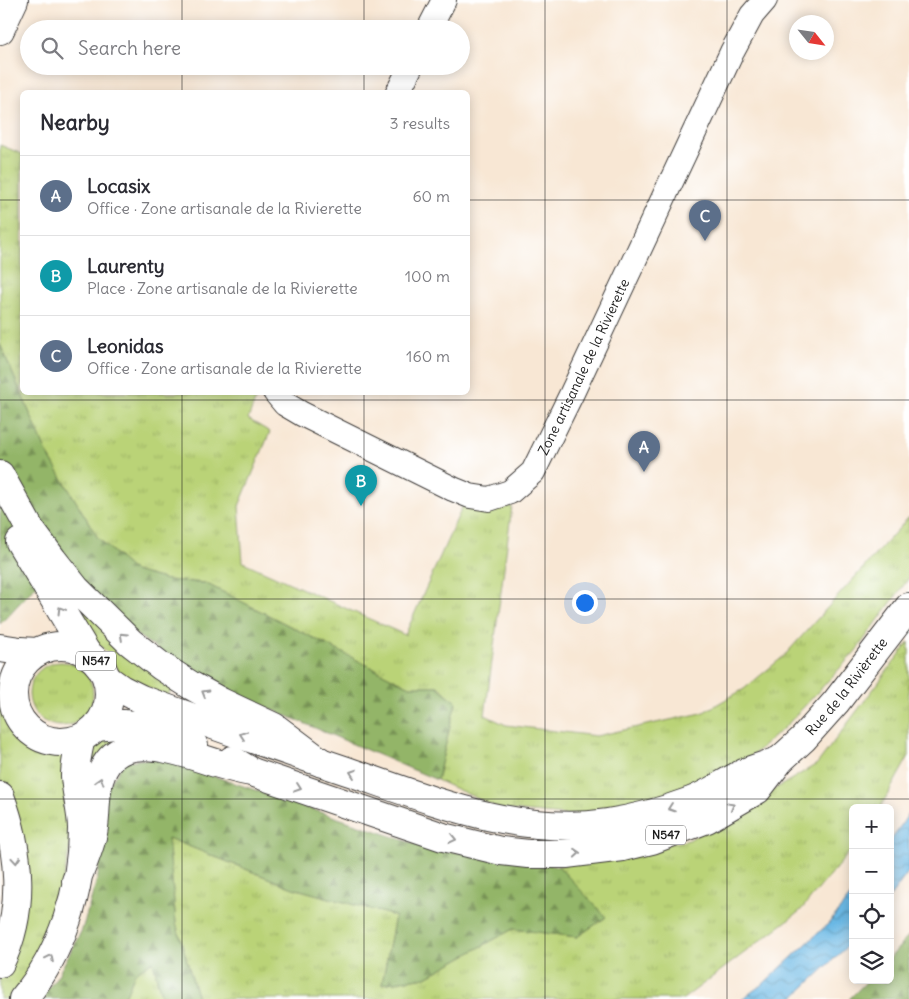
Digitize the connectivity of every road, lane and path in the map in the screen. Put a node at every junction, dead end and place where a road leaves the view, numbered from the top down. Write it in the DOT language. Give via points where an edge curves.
graph roads {
  1 [pos="14,0"];
  2 [pos="444,0"];
  3 [pos="765,0"];
  4 [pos="434,20"];
  5 [pos="0,30"];
  6 [pos="406,75"];
  7 [pos="399,90"];
  8 [pos="278,395"];
  9 [pos="0,476"];
  10 [pos="0,502"];
  11 [pos="909,607"];
  12 [pos="0,648"];
  13 [pos="37,652"];
  14 [pos="86,652"];
  15 [pos="107,679"];
  16 [pos="7,692"];
  17 [pos="89,733"];
  18 [pos="780,760"];
  19 [pos="322,762"];
  20 [pos="252,772"];
  21 [pos="0,796"];
  22 [pos="76,881"];
  23 [pos="0,964"];
  24 [pos="23,999"];
  1 -- 5 [label="main road"];
  2 -- 4 [label="street"];
  3 -- 8 [label="street, Zone artisanale de la Rivierette" via="752,15 732,52 533,472 510,492 489,499 452,489 302,414 285,404"];
  6 -- 7 [label="street"];
  19 -- 9 [label="main road, one-way" via="274,727 192,686 130,642 76,589 53,560 30,529"];
  14 -- 10 [label="main road, one-way" via="22,546"];
  11 -- 18 [label="main road, Rue de la Rivièrette / N547" via="836,702"];
  12 -- 13 [label="main road, N547"];
  13 -- 14 [label="main road, N547" via="66,645"];
  13 -- 16 [label="main road, N547" via="24,663 14,689"];
  14 -- 15 [label="main road, N547" via="99,663"];
  15 -- 17 [label="main road, N547" via="108,707 104,717"];
  19 -- 15 [label="main road, N547, one-way" via="141,699"];
  16 -- 17 [label="main road, N547" via="19,718 35,735 66,742"];
  17 -- 20 [label="main road, N547" via="124,724 135,725 234,761"];
  17 -- 22 [label="main road" via="75,769 82,829"];
  18 -- 19 [label="main road, N547, one-way" via="744,773 691,801 606,823 576,826 528,824 486,817"];
  20 -- 18 [label="main road, N547, one-way" via="443,837 501,851 566,854 633,844 707,819 757,790"];
  22 -- 20 [label="main road, one-way" via="94,829 97,787 108,763 121,751 142,745 154,746"];
  21 -- 23 [label="main road, one-way" via="16,854 18,887 13,924"];
  24 -- 22 [label="main road, one-way" via="47,966 60,938"];
}
